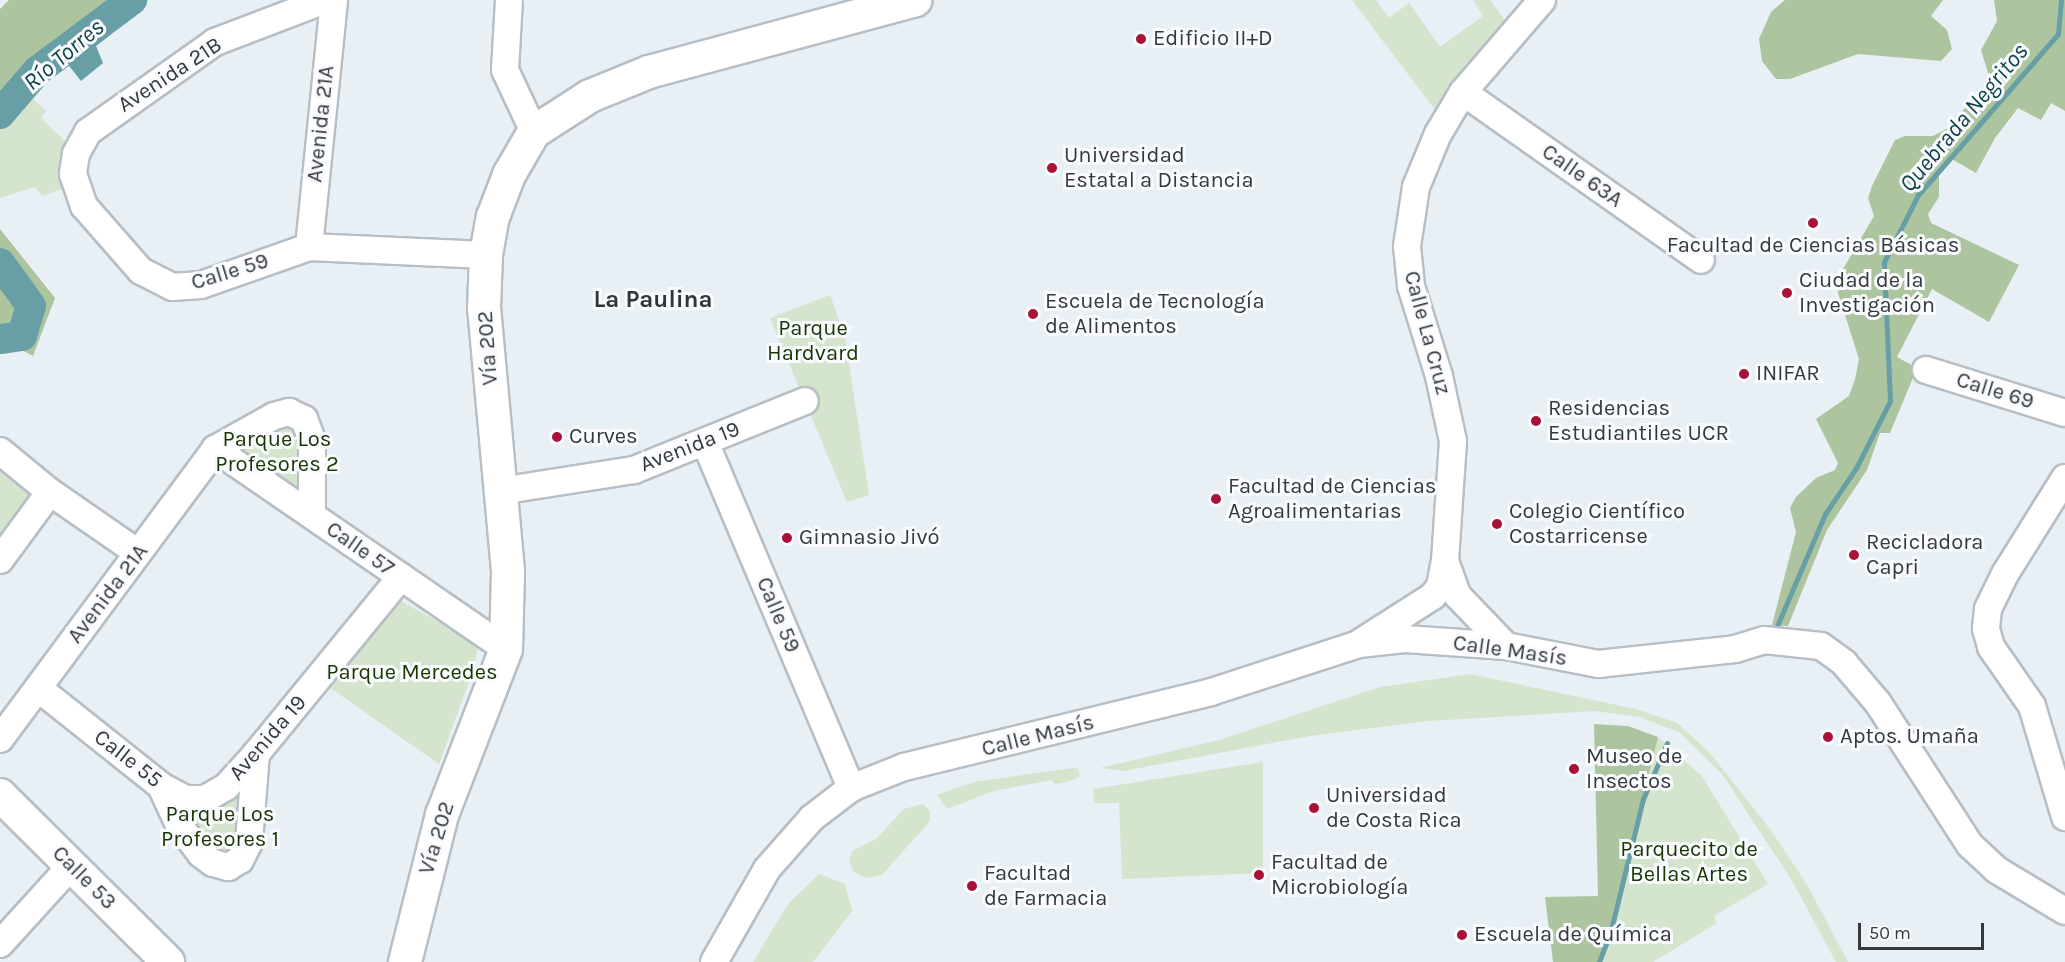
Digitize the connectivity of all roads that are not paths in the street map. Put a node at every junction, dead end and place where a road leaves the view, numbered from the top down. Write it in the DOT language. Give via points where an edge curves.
graph roads {
  1 [pos="325,0"];
  2 [pos="334,0"];
  3 [pos="509,0"];
  4 [pos="915,0"];
  5 [pos="1542,0"];
  6 [pos="851,9"];
  7 [pos="1463,92"];
  8 [pos="88,132"];
  9 [pos="534,132"];
  10 [pos="309,248"];
  11 [pos="486,255"];
  12 [pos="1701,260"];
  13 [pos="1926,370"];
  14 [pos="805,401"];
  15 [pos="2065,413"];
  16 [pos="705,442"];
  17 [pos="215,449"];
  18 [pos="0,451"];
  19 [pos="2065,478"];
  20 [pos="500,491"];
  21 [pos="50,492"];
  22 [pos="312,515"];
  23 [pos="138,553"];
  24 [pos="0,560"];
  25 [pos="1445,561"];
  26 [pos="401,577"];
  27 [pos="1359,644"];
  28 [pos="1506,646"];
  29 [pos="506,649"];
  30 [pos="38,688"];
  31 [pos="0,739"];
  32 [pos="256,754"];
  33 [pos="161,786"];
  34 [pos="226,787"];
  35 [pos="850,789"];
  36 [pos="0,795"];
  37 [pos="2065,817"];
  38 [pos="71,866"];
  39 [pos="2065,911"];
  40 [pos="0,944"];
  41 [pos="168,962"];
  42 [pos="405,962"];
  43 [pos="714,962"];
  1 -- 8 [label="street, Avenida 21B" via="215,42"];
  2 -- 10 [label="street, Avenida 21A"];
  3 -- 9 [label="street" via="505,70"];
  4 -- 6 [label="main road, Vía 202"];
  5 -- 7 [label="street, Calle La Cruz"];
  6 -- 9 [label="main road, Vía 202" via="649,72 590,96"];
  7 -- 12 [label="street, Calle 63A"];
  7 -- 25 [label="street, Calle La Cruz" via="1438,134 1416,187 1407,246 1411,286 1452,430"];
  8 -- 10 [label="street, Calle 59" via="76,154 73,174 84,206 141,271 172,287 201,285"];
  9 -- 11 [label="main road, Vía 202" via="509,175 493,217"];
  10 -- 11 [label="street, Calle 59"];
  11 -- 20 [label="main road, Vía 202" via="484,308"];
  13 -- 15 [label="street, Calle 69"];
  14 -- 16 [label="street, Avenida 19"];
  16 -- 20 [label="street, Avenida 19" via="634,470"];
  16 -- 35 [label="street, Calle 59"];
  17 -- 22 [label="street, Calle 57"];
  17 -- 22 [label="street" via="274,416 289,412 304,419 312,440"];
  17 -- 23 [label="street, Avenida 21A"];
  18 -- 21 [label="street"];
  19 -- 37 [label="street" via="2005,574 1988,609 1986,629 1991,647 2032,706"];
  20 -- 29 [label="main road, Vía 202" via="508,571"];
  21 -- 23 [label="street"];
  21 -- 24 [label="street"];
  22 -- 26 [label="street, Calle 57"];
  23 -- 30 [label="street, Avenida 21A"];
  25 -- 27 [label="street, Calle La Cruz" via="1440,586 1433,596"];
  25 -- 28 [label="street, Calle La Cruz" via="1458,596"];
  26 -- 29 [label="street, Calle 57"];
  26 -- 32 [label="street, Avenida 19"];
  27 -- 28 [label="street, Calle Masís" via="1405,639"];
  27 -- 35 [label="street, Calle Masís" via="1211,692 904,767"];
  28 -- 39 [label="street, Calle Masís" via="1598,664 1735,649 1764,640 1821,646 1844,663 1878,703 1970,845 1997,870"];
  29 -- 42 [label="main road, Vía 202" via="442,815"];
  30 -- 31 [label="street, Avenida 21A"];
  30 -- 33 [label="street, Calle 55"];
  32 -- 33 [label="street" via="249,842 240,860 228,867 213,863 194,846 179,825"];
  32 -- 34 [label="street, Avenida 19"];
  33 -- 34 [label="street, Calle 55" via="194,801 215,796"];
  35 -- 43 [label="street, Calle Masís" via="812,818 767,869"];
  36 -- 38 [label="main road, Calle 53"];
  38 -- 40 [label="street"];
  38 -- 41 [label="main road, Calle 53"];
}
